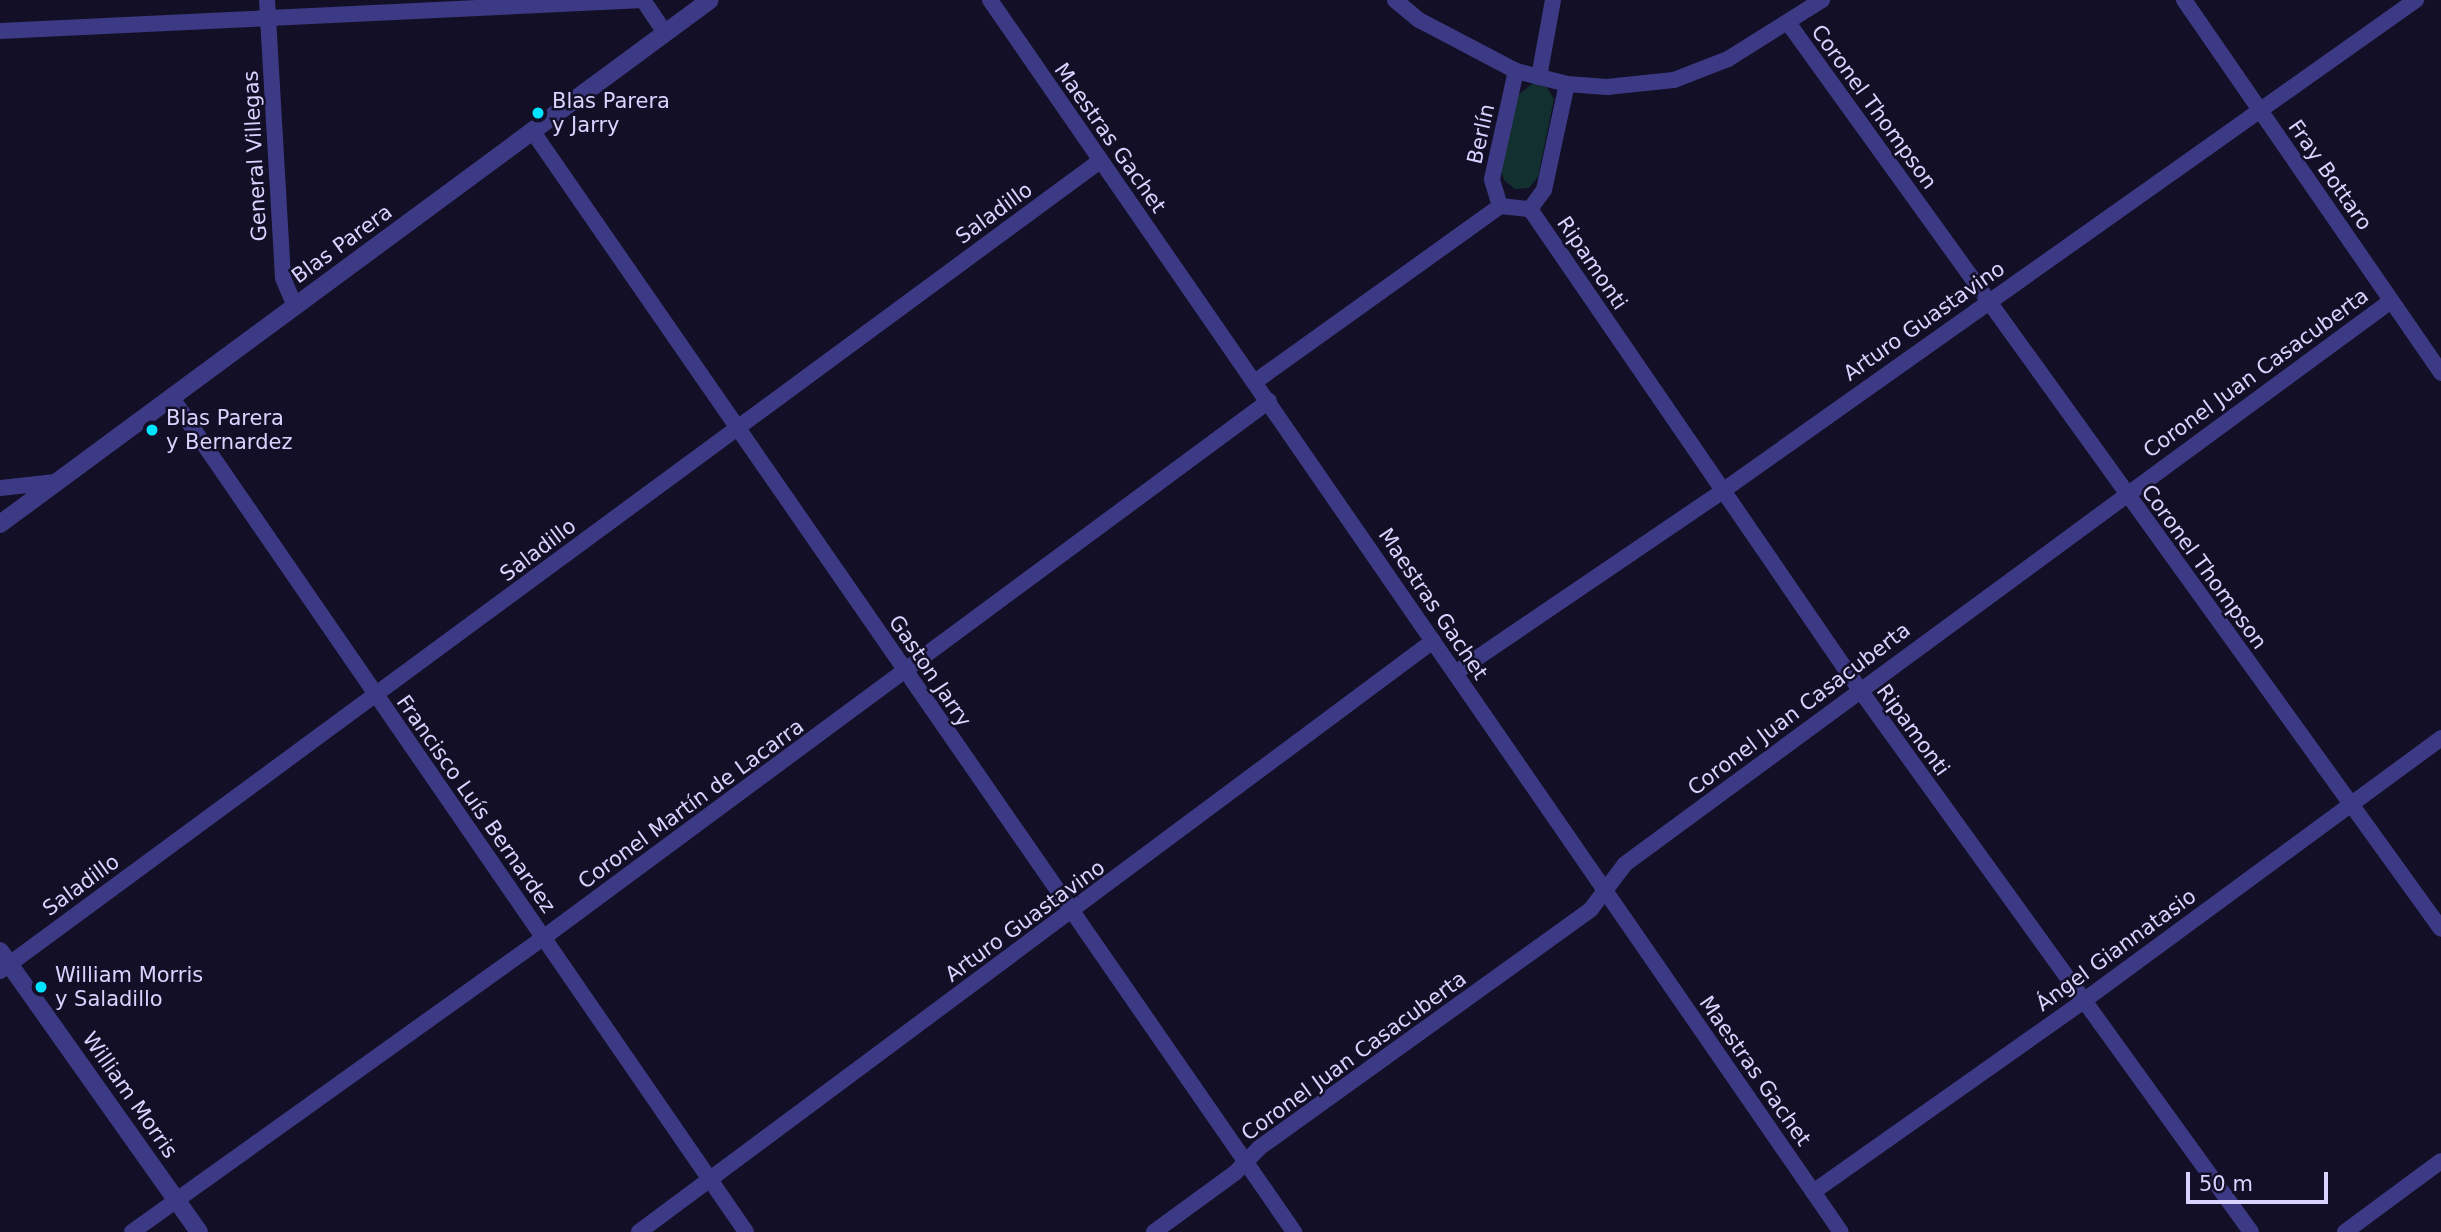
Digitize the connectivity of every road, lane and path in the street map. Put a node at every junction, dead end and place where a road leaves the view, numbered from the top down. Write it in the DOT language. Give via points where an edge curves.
graph roads {
  1 [pos="267,0"];
  2 [pos="643,0"];
  3 [pos="710,0"];
  4 [pos="990,0"];
  5 [pos="1395,0"];
  6 [pos="1553,0"];
  7 [pos="1822,0"];
  8 [pos="2184,0"];
  9 [pos="2416,0"];
  10 [pos="267,18"];
  11 [pos="1789,24"];
  12 [pos="0,31"];
  13 [pos="665,33"];
  14 [pos="1516,71"];
  15 [pos="1539,77"];
  16 [pos="1567,84"];
  17 [pos="2260,110"];
  18 [pos="533,132"];
  19 [pos="1100,161"];
  20 [pos="1500,206"];
  21 [pos="1530,209"];
  22 [pos="2391,301"];
  23 [pos="1988,302"];
  24 [pos="295,306"];
  25 [pos="2436,355"];
  26 [pos="2441,373"];
  27 [pos="1256,381"];
  28 [pos="172,398"];
  29 [pos="1269,401"];
  30 [pos="737,429"];
  31 [pos="56,482"];
  32 [pos="0,488"];
  33 [pos="1721,492"];
  34 [pos="2125,493"];
  35 [pos="0,524"];
  36 [pos="1433,641"];
  37 [pos="905,672"];
  38 [pos="1455,673"];
  39 [pos="1860,690"];
  40 [pos="376,696"];
  41 [pos="2441,738"];
  42 [pos="2350,805"];
  43 [pos="1607,894"];
  44 [pos="1071,914"];
  45 [pos="2441,929"];
  46 [pos="543,938"];
  47 [pos="3,962"];
  48 [pos="2082,1002"];
  49 [pos="2441,1161"];
  50 [pos="1246,1163"];
  51 [pos="710,1178"];
  52 [pos="1813,1192"];
  53 [pos="176,1199"];
  54 [pos="132,1232"];
  55 [pos="199,1232"];
  56 [pos="639,1232"];
  57 [pos="746,1232"];
  58 [pos="1154,1232"];
  59 [pos="1294,1232"];
  60 [pos="1841,1232"];
  61 [pos="2251,1232"];
  62 [pos="2345,1232"];
  1 -- 10 [label="street, General Villegas"];
  2 -- 10 [label="street"];
  2 -- 13 [label="street"];
  3 -- 13 [label="street, Blas Parera"];
  4 -- 19 [label="street, Maestras Gachet"];
  5 -- 14 [label="street" via="1419,20"];
  6 -- 15 [label="street"];
  7 -- 11 [label="street"];
  8 -- 17 [label="street, Fray Bottaro"];
  9 -- 17 [label="street, Arturo Guastavino"];
  10 -- 12 [label="street"];
  10 -- 24 [label="street, General Villegas" via="283,278"];
  11 -- 16 [label="street" via="1728,59 1674,80 1607,87"];
  11 -- 23 [label="street, Coronel Thompson"];
  13 -- 18 [label="street, Blas Parera"];
  14 -- 15 [label="street"];
  14 -- 20 [label="street, Berlín" via="1492,179"];
  15 -- 16 [label="street"];
  16 -- 21 [label="street" via="1545,190"];
  17 -- 22 [label="street, Fray Bottaro"];
  17 -- 23 [label="street, Arturo Guastavino"];
  18 -- 24 [label="street, Blas Parera"];
  18 -- 30 [label="street, Gaston Jarry"];
  19 -- 27 [label="street, Maestras Gachet"];
  19 -- 30 [label="street, Saladillo"];
  20 -- 21 [label="street"];
  20 -- 27 [label="street"];
  21 -- 33 [label="street, Ripamonti"];
  22 -- 25 [label="street, Fray Bottaro"];
  22 -- 34 [label="street, Coronel Juan Casacuberta"];
  23 -- 33 [label="street, Arturo Guastavino"];
  23 -- 34 [label="street, Coronel Thompson"];
  24 -- 28 [label="street, Blas Parera"];
  25 -- 26 [label="street, Fray Bottaro"];
  27 -- 29 [label="street, Maestras Gachet"];
  28 -- 31 [label="street, Blas Parera"];
  28 -- 40 [label="street, Francisco Luís Bernardez"];
  29 -- 36 [label="street, Maestras Gachet"];
  29 -- 37 [label="street, Coronel Martín de Lacarra"];
  30 -- 37 [label="street, Gaston Jarry"];
  30 -- 40 [label="street, Saladillo"];
  31 -- 32 [label="street"];
  31 -- 35 [label="street, Blas Parera"];
  33 -- 38 [label="street, Arturo Guastavino"];
  33 -- 39 [label="street, Ripamonti"];
  34 -- 39 [label="street, Coronel Juan Casacuberta"];
  34 -- 42 [label="street, Coronel Thompson"];
  36 -- 38 [label="street, Maestras Gachet"];
  36 -- 44 [label="street, Arturo Guastavino"];
  37 -- 44 [label="street, Gaston Jarry"];
  37 -- 46 [label="street, Coronel Martín de Lacarra"];
  38 -- 43 [label="street, Maestras Gachet"];
  39 -- 43 [label="street, Coronel Juan Casacuberta" via="1625,864"];
  39 -- 48 [label="street, Ripamonti"];
  40 -- 46 [label="street, Francisco Luís Bernardez"];
  40 -- 47 [label="street, Saladillo"];
  41 -- 42 [label="street, Ángel Giannatasio"];
  42 -- 45 [label="street, Coronel Thompson"];
  42 -- 48 [label="street, Ángel Giannatasio"];
  43 -- 50 [label="street, Coronel Juan Casacuberta" via="1259,1148"];
  43 -- 52 [label="street, Maestras Gachet"];
  44 -- 50 [label="street, Gaston Jarry"];
  44 -- 51 [label="street, Arturo Guastavino"];
  46 -- 51 [label="street, Francisco Luís Bernardez"];
  46 -- 53 [label="street, Coronel Martín de Lacarra"];
  47 -- 53 [label="street, William Morris"];
  48 -- 52 [label="street, Ángel Giannatasio"];
  48 -- 61 [label="street, Ripamonti"];
  49 -- 62 [label="street"];
  50 -- 58 [label="street, Coronel Juan Casacuberta"];
  50 -- 59 [label="street, Gaston Jarry"];
  51 -- 56 [label="street, Arturo Guastavino"];
  51 -- 57 [label="street, Francisco Luís Bernardez"];
  52 -- 60 [label="street, Maestras Gachet"];
  53 -- 54 [label="street, Coronel Martín de Lacarra"];
  53 -- 55 [label="street, William Morris"];
}
